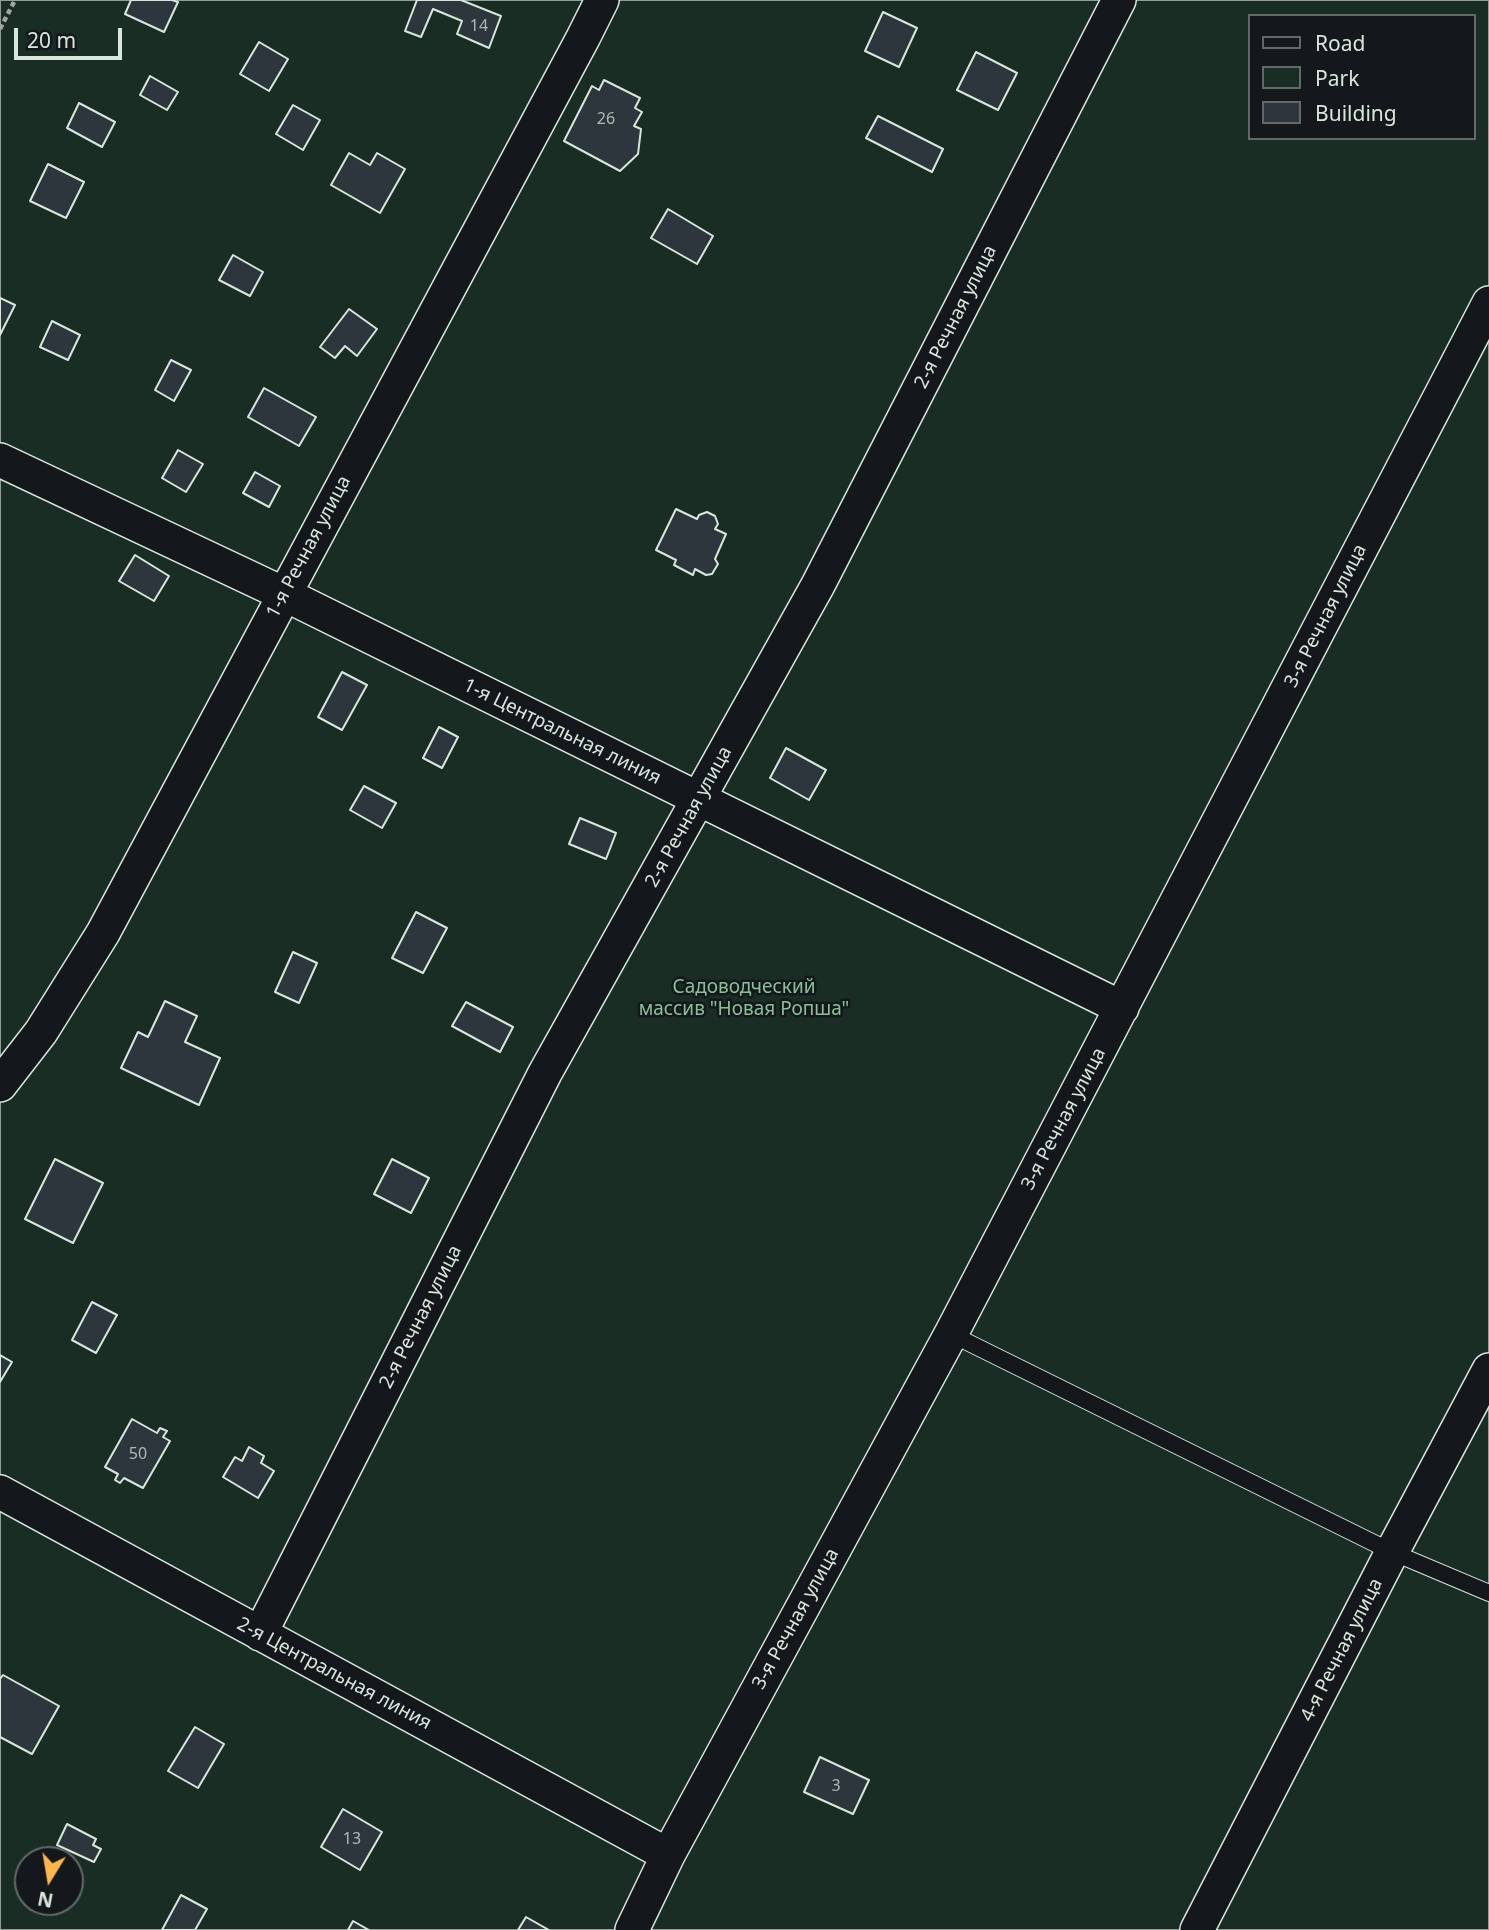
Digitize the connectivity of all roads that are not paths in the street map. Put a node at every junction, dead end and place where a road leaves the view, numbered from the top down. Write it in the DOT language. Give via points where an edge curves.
graph roads {
  1 [pos="602,0"];
  2 [pos="1119,0"];
  3 [pos="1489,303"];
  4 [pos="0,460"];
  5 [pos="284,594"];
  6 [pos="699,799"];
  7 [pos="1122,1009"];
  8 [pos="0,1085"];
  9 [pos="951,1334"];
  10 [pos="1489,1370"];
  11 [pos="0,1492"];
  12 [pos="1392,1552"];
  13 [pos="1489,1593"];
  14 [pos="260,1634"];
  15 [pos="668,1855"];
  16 [pos="632,1930"];
  17 [pos="1197,1930"];
  1 -- 5 [label="street, 1-я Речная улица"];
  2 -- 6 [label="street, 2-я Речная улица" via="818,585"];
  3 -- 7 [label="street, 3-я Речная улица"];
  4 -- 5 [label="street, 1-я Центральная линия"];
  5 -- 6 [label="street, 1-я Центральная линия"];
  5 -- 8 [label="street, 1-я Речная улица" via="103,933 41,1032"];
  6 -- 7 [label="street, 1-я Центральная линия"];
  6 -- 14 [label="street, 2-я Речная улица" via="545,1073"];
  7 -- 9 [label="street, 3-я Речная улица"];
  9 -- 12 [label="lane"];
  9 -- 15 [label="street, 3-я Речная улица"];
  10 -- 12 [label="street, 4-я Речная улица"];
  11 -- 14 [label="street, 2-я Центральная линия"];
  12 -- 13 [label="lane"];
  12 -- 17 [label="street, 4-я Речная улица"];
  14 -- 15 [label="street, 2-я Центральная линия"];
  15 -- 16 [label="street, 3-я Речная улица"];
}
